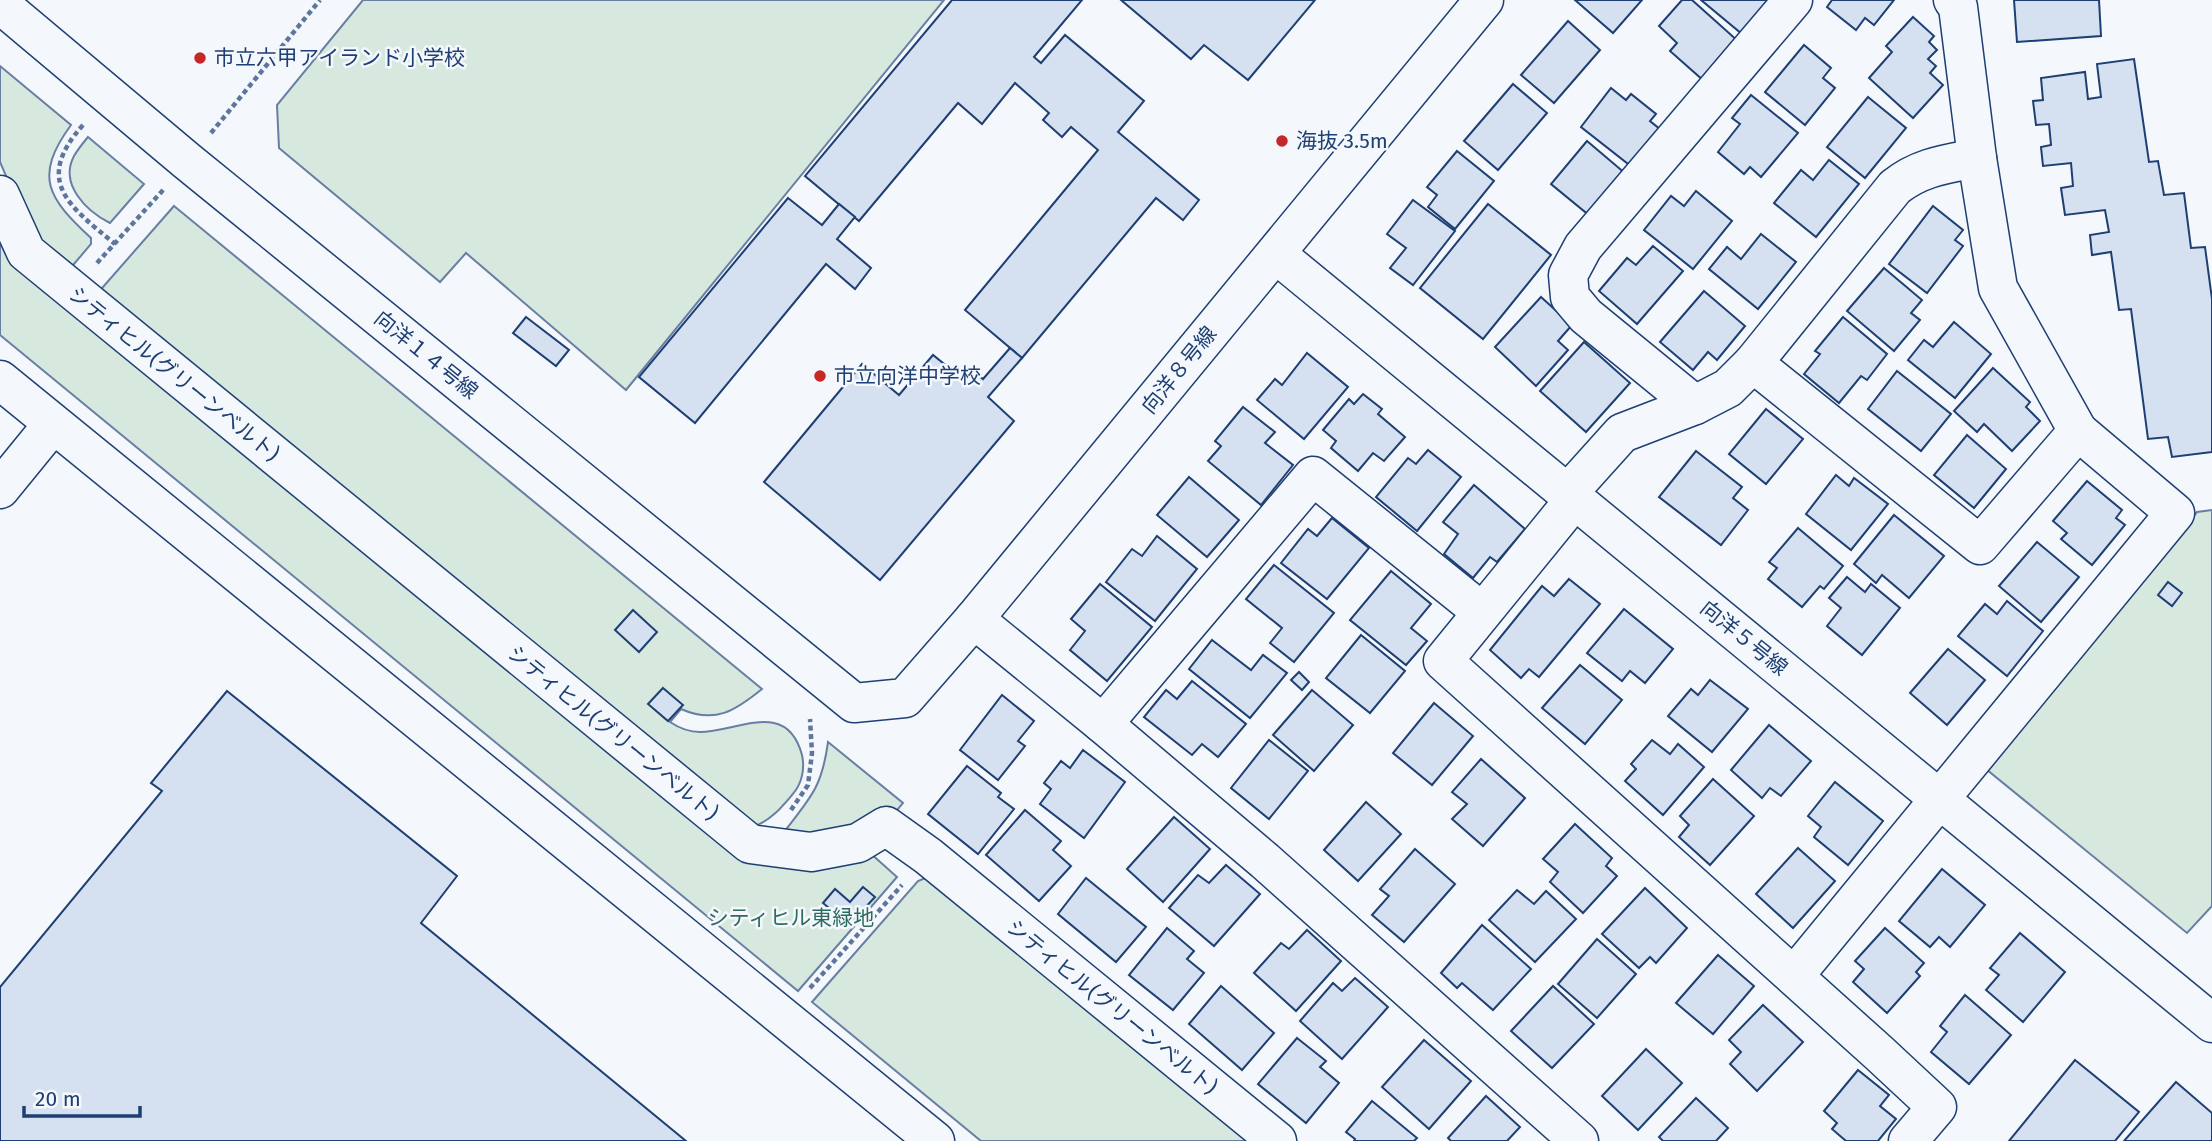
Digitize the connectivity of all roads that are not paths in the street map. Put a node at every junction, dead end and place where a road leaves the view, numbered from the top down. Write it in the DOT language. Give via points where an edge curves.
graph roads {
  1 [pos="1484,0"];
  2 [pos="1793,0"];
  3 [pos="1953,0"];
  4 [pos="0,4"];
  5 [pos="1977,158"];
  6 [pos="0,195"];
  7 [pos="1276,254"];
  8 [pos="1753,363"];
  9 [pos="0,380"];
  10 [pos="1695,405"];
  11 [pos="53,424"];
  12 [pos="2078,431"];
  13 [pos="0,489"];
  14 [pos="1571,496"];
  15 [pos="1482,611"];
  16 [pos="974,620"];
  17 [pos="853,703"];
  18 [pos="1103,724"];
  19 [pos="1939,799"];
  20 [pos="1794,976"];
  21 [pos="2212,1023"];
  22 [pos="935,1141"];
  23 [pos="1276,1141"];
  24 [pos="1579,1141"];
  25 [pos="1908,1141"];
  1 -- 7 [label="street, 向洋８号線"];
  2 -- 10 [label="street" via="1583,247 1568,275 1570,297 1586,316"];
  3 -- 5 [label="street" via="1958,7"];
  4 -- 17 [label="street, 向洋１４号線"];
  5 -- 8 [label="street" via="1933,166 1911,174 1895,187"];
  5 -- 12 [label="street" via="1998,288"];
  6 -- 23 [label="street, シティヒル(グリーンベルト)" via="26,252 750,844 811,852 858,843 886,826"];
  7 -- 14 [label="street, 向洋５号線"];
  7 -- 16 [label="street, 向洋８号線"];
  8 -- 10 [label="street" via="1728,388"];
  8 -- 12 [label="street" via="1980,545"];
  9 -- 11 [label="street"];
  10 -- 14 [label="street" via="1622,433"];
  11 -- 13 [label="street"];
  11 -- 22 [label="street"];
  12 -- 19 [label="street" via="2175,513"];
  14 -- 15 [label="street"];
  14 -- 19 [label="street, 向洋５号線"];
  15 -- 18 [label="street" via="1313,476"];
  15 -- 20 [label="street" via="1443,661"];
  16 -- 17 [label="street, 向洋８号線" via="905,698"];
  16 -- 18 [label="street"];
  18 -- 24 [label="street" via="1265,861"];
  19 -- 20 [label="street"];
  19 -- 21 [label="street, 向洋５号線"];
  20 -- 25 [label="street" via="1937,1107"];
}
